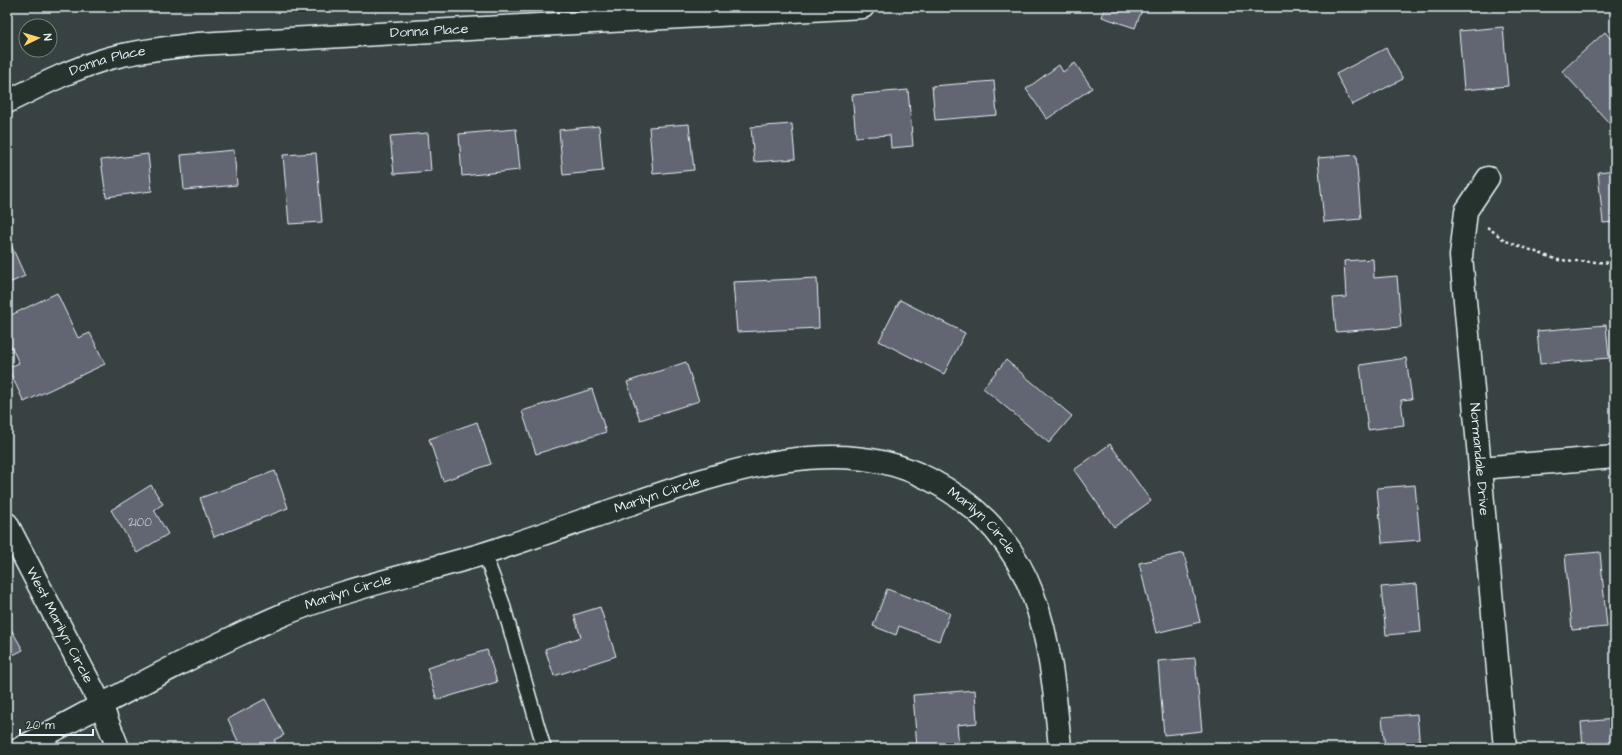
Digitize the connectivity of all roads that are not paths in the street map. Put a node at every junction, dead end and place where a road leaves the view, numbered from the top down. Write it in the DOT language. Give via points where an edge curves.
graph roads {
  1 [pos="863,7"];
  2 [pos="7,102"];
  3 [pos="1488,178"];
  4 [pos="1615,457"];
  5 [pos="1480,468"];
  6 [pos="7,524"];
  7 [pos="484,553"];
  8 [pos="102,705"];
  9 [pos="21,748"];
  10 [pos="118,748"];
  11 [pos="544,748"];
  12 [pos="1060,748"];
  13 [pos="1505,748"];
  1 -- 2 [label="street, Donna Place" via="198,44 110,58 59,76"];
  3 -- 5 [label="street, Normandale Drive" via="1466,211 1461,256"];
  4 -- 5 [label="street"];
  5 -- 13 [label="street, Normandale Drive"];
  6 -- 8 [label="street, West Marilyn Circle"];
  7 -- 8 [label="street, Marilyn Circle" via="343,593 273,619"];
  7 -- 11 [label="lane" via="502,601"];
  7 -- 12 [label="street, Marilyn Circle" via="690,484 760,465 832,457 896,466 927,478 968,503 987,520 1016,557 1036,602 1044,631 1054,682"];
  8 -- 9 [label="street, Marilyn Circle"];
  8 -- 10 [label="street"];
}
